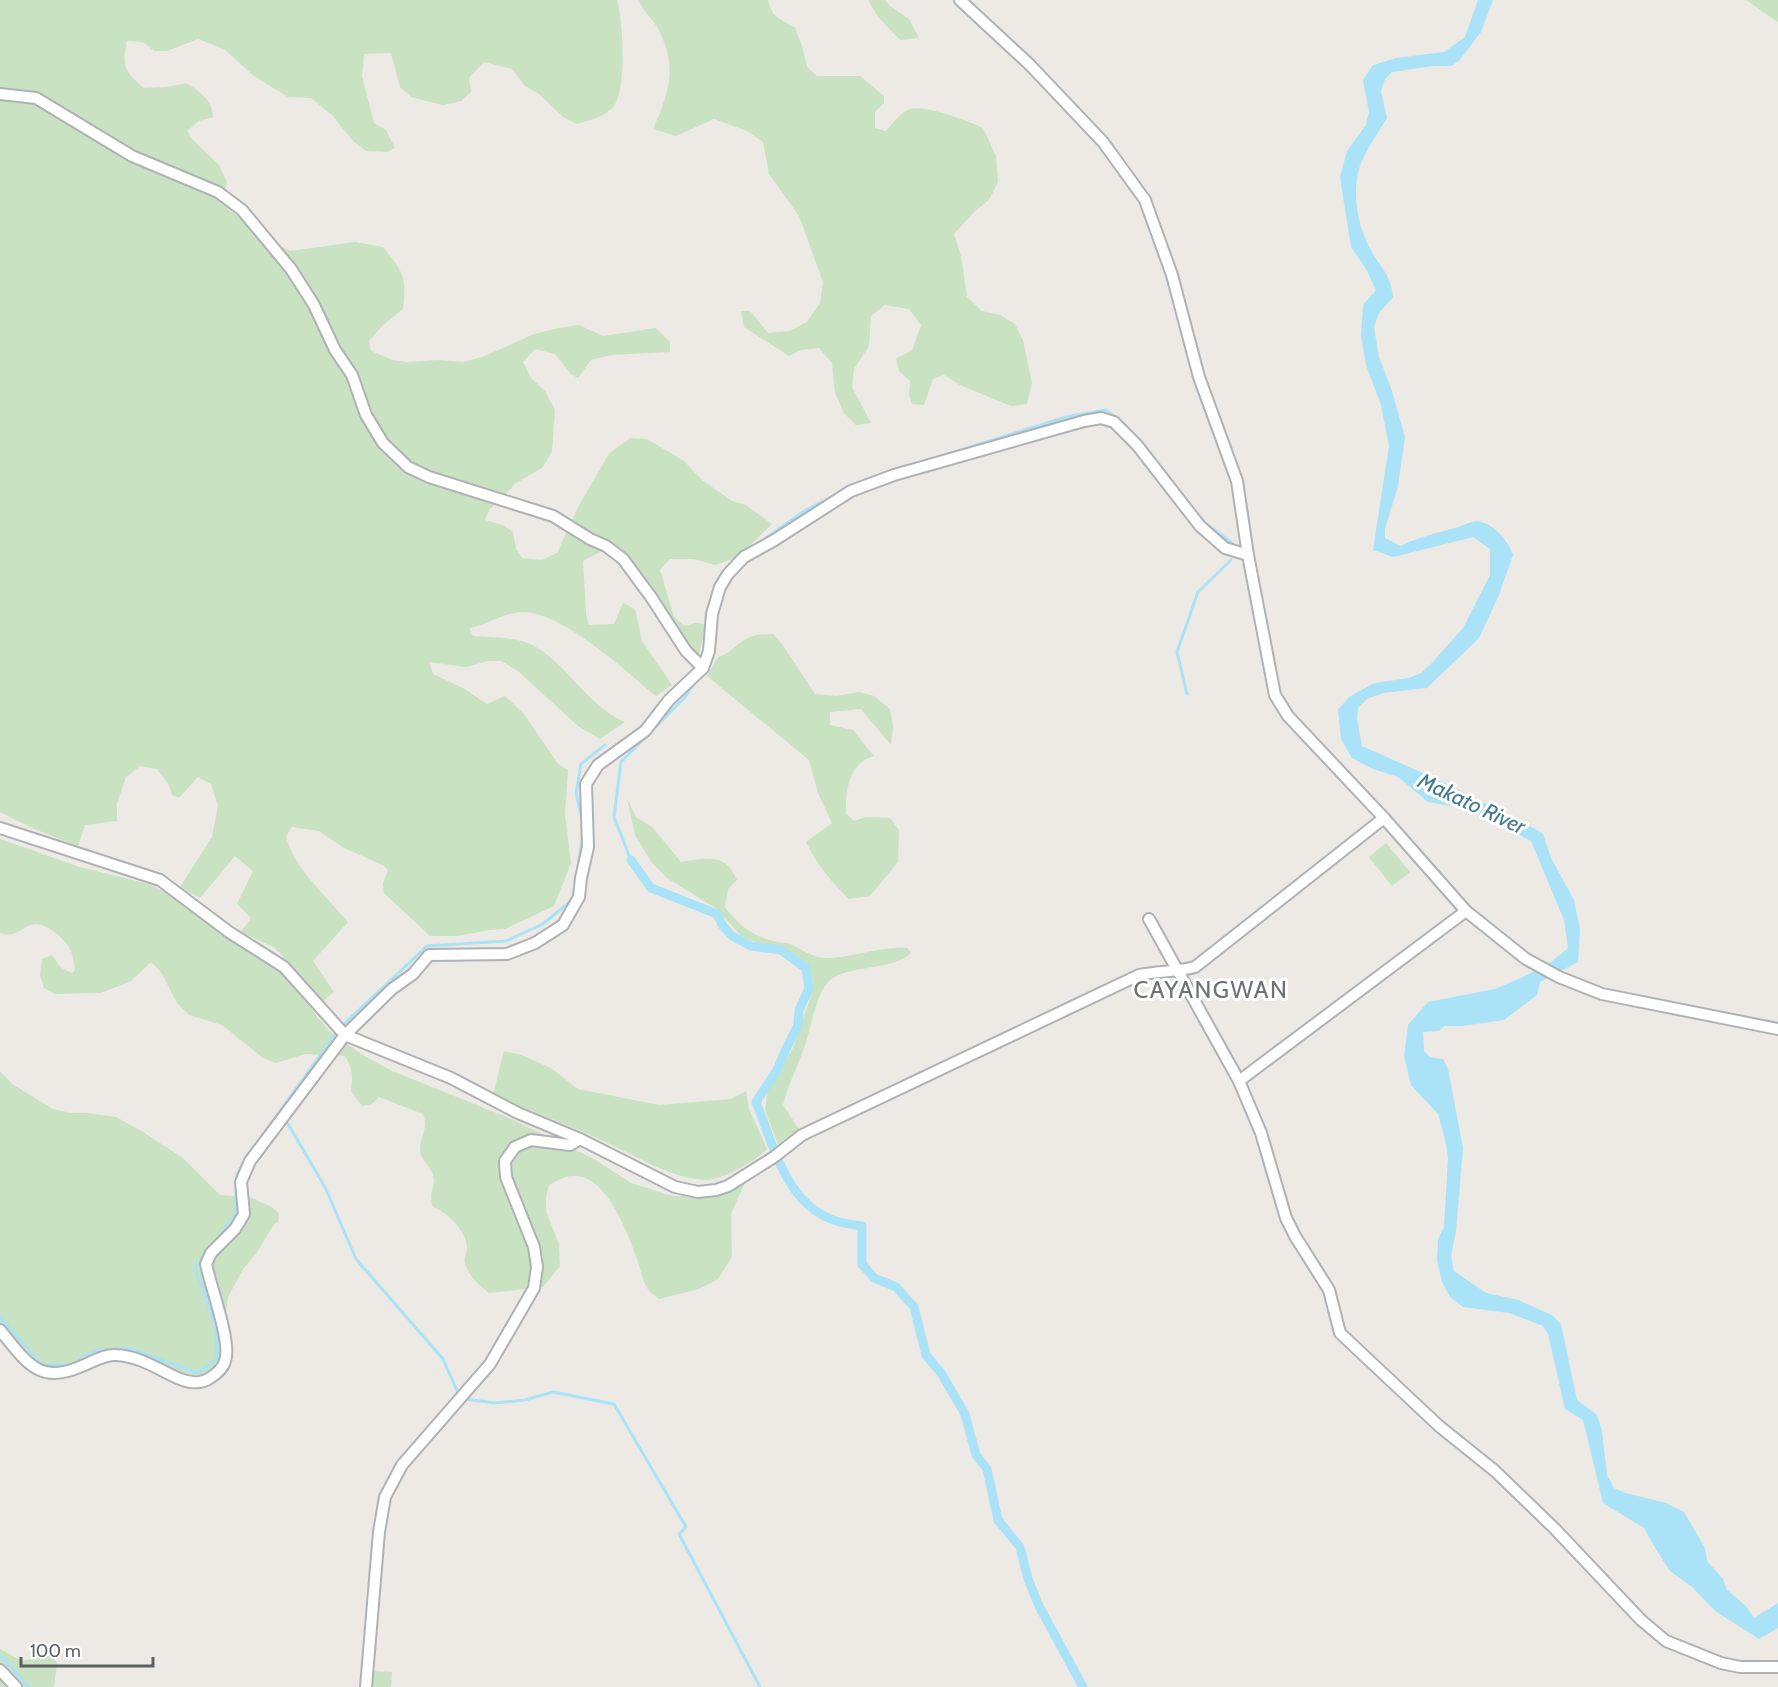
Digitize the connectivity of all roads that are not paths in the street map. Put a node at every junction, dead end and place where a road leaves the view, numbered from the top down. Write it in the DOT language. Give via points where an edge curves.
graph roads {
  1 [pos="960,0"];
  2 [pos="0,94"];
  3 [pos="1248,555"];
  4 [pos="703,668"];
  5 [pos="1384,818"];
  6 [pos="0,828"];
  7 [pos="1466,911"];
  8 [pos="1149,919"];
  9 [pos="1178,971"];
  10 [pos="1778,1029"];
  11 [pos="345,1035"];
  12 [pos="1239,1081"];
  13 [pos="580,1139"];
  14 [pos="0,1330"];
  15 [pos="1778,1667"];
  16 [pos="0,1670"];
  17 [pos="16,1687"];
  18 [pos="366,1687"];
  1 -- 3 [label="street" via="1030,65 1103,142 1144,200 1172,275 1199,377 1238,481"];
  2 -- 4 [label="street" via="36,98 132,156 218,192 242,210 291,269 314,305 383,443 408,467 429,477 553,516 606,546 623,560"];
  3 -- 4 [label="street" via="1225,548 1200,526 1114,422 1101,418 1084,421 851,490 744,557 720,587"];
  3 -- 5 [label="street" via="1275,695 1288,716"];
  4 -- 11 [label="street" via="669,700 645,731 598,765 586,784 588,847 579,897 563,925 535,943 507,954 429,955"];
  5 -- 7 [label="street"];
  5 -- 9 [label="street" via="1195,967"];
  6 -- 11 [label="street" via="160,880 284,967"];
  7 -- 10 [label="street" via="1526,959 1602,994"];
  7 -- 12 [label="street"];
  8 -- 9 [label="street"];
  9 -- 12 [label="street"];
  9 -- 13 [label="street" via="1139,975 802,1135 774,1157 716,1190 698,1192 675,1187"];
  11 -- 13 [label="street" via="451,1078"];
  11 -- 14 [label="street" via="250,1161 241,1182 244,1214 206,1264 225,1339 226,1360 220,1370 208,1379 192,1383 139,1359 115,1355 72,1371 37,1370"];
  12 -- 15 [label="street" via="1261,1133 1286,1218 1329,1290 1340,1333 1439,1426 1495,1471 1666,1641 1740,1667"];
  13 -- 18 [label="street" via="570,1145 531,1140 515,1147 505,1161 506,1177 534,1247 534,1288 490,1364 402,1465 384,1497"];
  16 -- 17 [label="street"];
}
